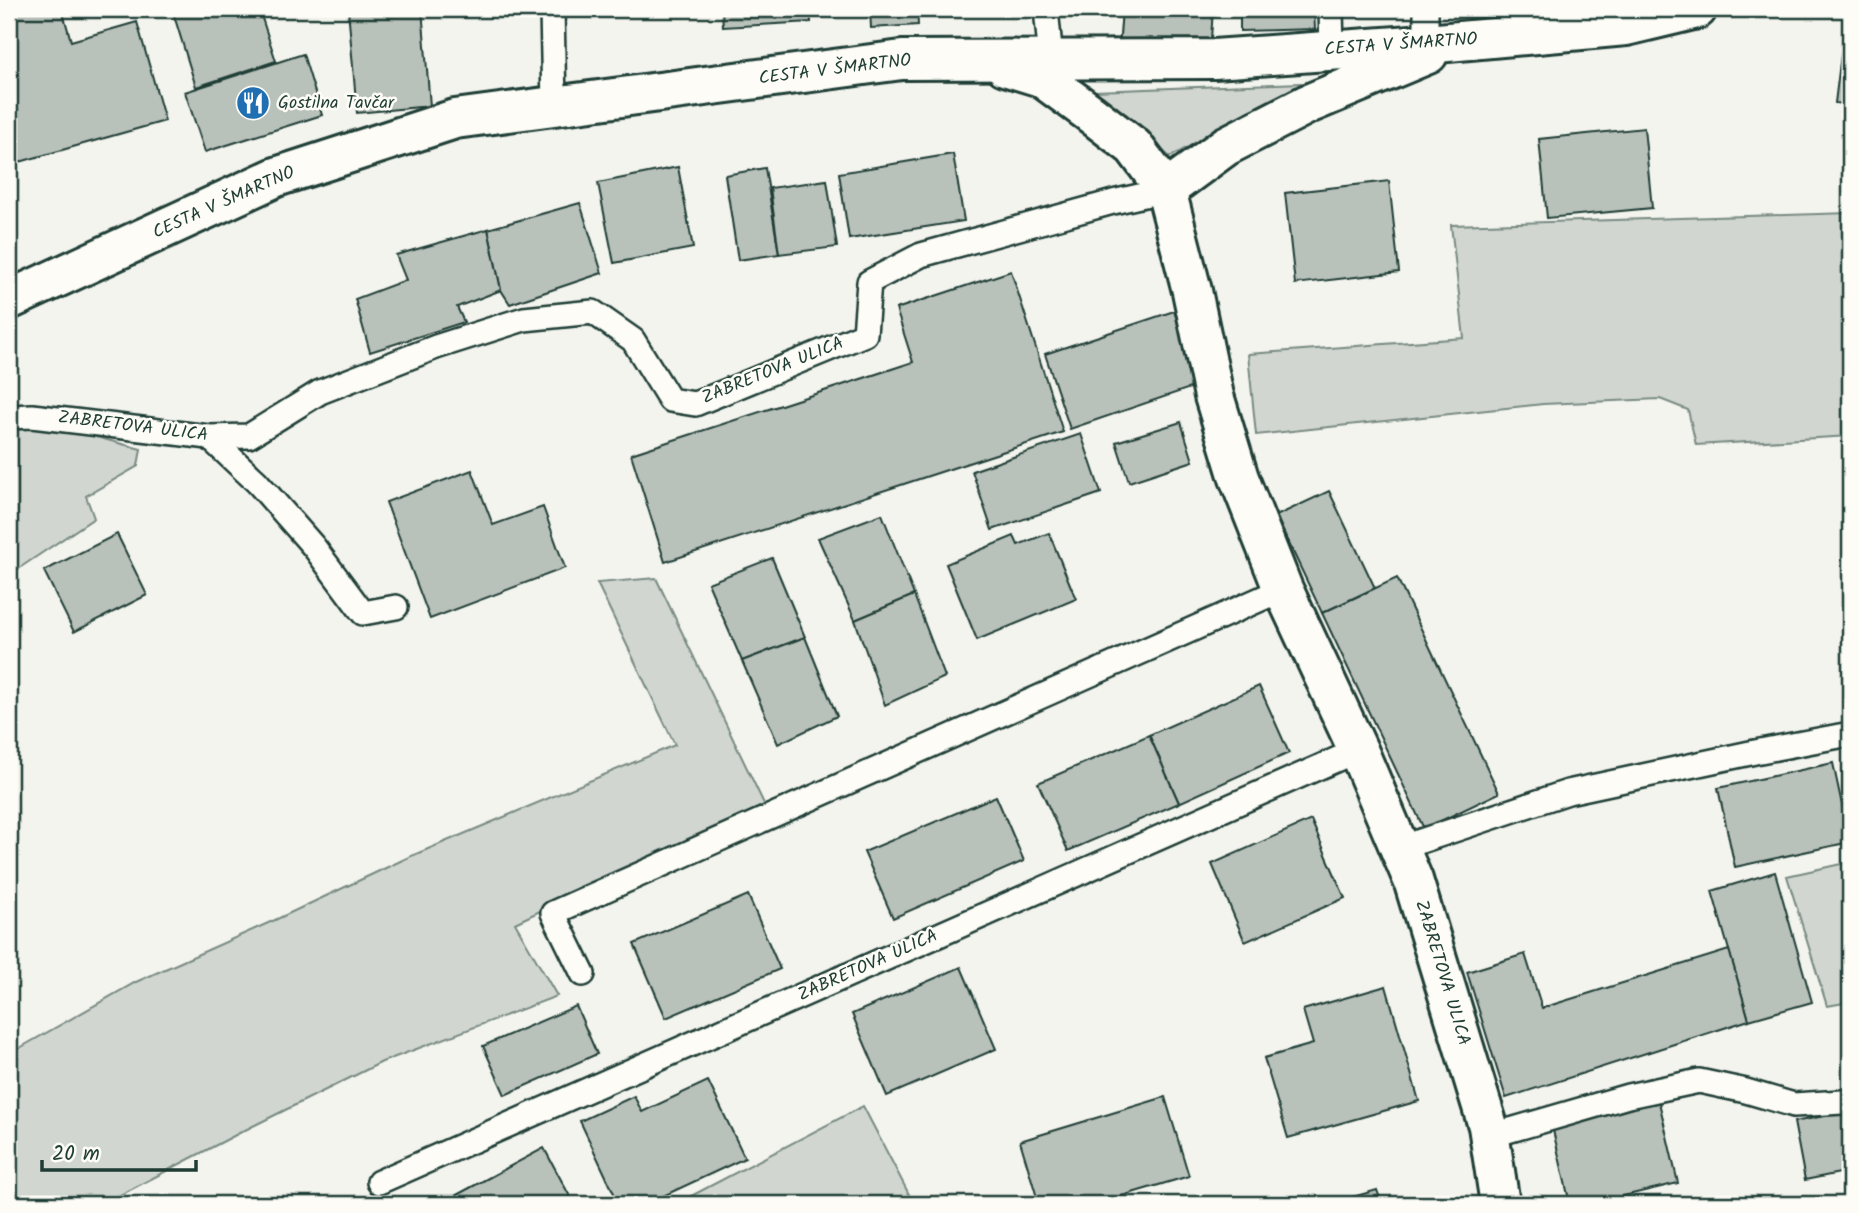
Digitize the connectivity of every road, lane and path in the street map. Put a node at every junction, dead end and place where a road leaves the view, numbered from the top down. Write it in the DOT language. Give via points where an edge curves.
graph roads {
  1 [pos="552,9"];
  2 [pos="1046,9"];
  3 [pos="1331,9"];
  4 [pos="1697,9"];
  5 [pos="1437,31"];
  6 [pos="1332,50"];
  7 [pos="983,59"];
  8 [pos="1051,59"];
  9 [pos="554,105"];
  10 [pos="1166,190"];
  11 [pos="9,300"];
  12 [pos="9,417"];
  13 [pos="209,438"];
  14 [pos="1283,589"];
  15 [pos="396,607"];
  16 [pos="1850,734"];
  17 [pos="1358,750"];
  18 [pos="1400,848"];
  19 [pos="583,974"];
  20 [pos="1842,1102"];
  21 [pos="1490,1136"];
  22 [pos="379,1182"];
  23 [pos="1500,1204"];
  1 -- 9 [label="lane"];
  2 -- 8 [label="lane"];
  3 -- 6 [label="lane"];
  4 -- 5 [label="street, CESTA V ŠMARTNO" via="1626,26"];
  5 -- 6 [label="street, CESTA V ŠMARTNO"];
  5 -- 10 [label="street" via="1226,146"];
  6 -- 8 [label="street, CESTA V ŠMARTNO" via="1214,59"];
  7 -- 8 [label="street, CESTA V ŠMARTNO"];
  7 -- 9 [label="street, CESTA V ŠMARTNO" via="902,60"];
  7 -- 10 [label="street" via="1041,77 1134,147"];
  9 -- 11 [label="street, CESTA V ŠMARTNO" via="455,119 276,177"];
  10 -- 13 [label="lane, ZABRETOVA ULICA" via="920,255 869,282 865,334 695,404 670,400 633,340 593,312 524,320 436,347 320,392 249,436"];
  10 -- 14 [label="street, ZABRETOVA ULICA" via="1214,396 1239,478"];
  12 -- 13 [label="lane, ZABRETOVA ULICA" via="58,418"];
  13 -- 15 [label="lane" via="257,482 363,613"];
  14 -- 17 [label="street, ZABRETOVA ULICA"];
  14 -- 19 [label="lane" via="552,913"];
  16 -- 18 [label="lane" via="1567,792"];
  17 -- 18 [label="street, ZABRETOVA ULICA"];
  17 -- 22 [label="lane, ZABRETOVA ULICA"];
  18 -- 21 [label="street, ZABRETOVA ULICA"];
  20 -- 21 [label="lane" via="1794,1105 1699,1081 1628,1096"];
  21 -- 23 [label="street, ZABRETOVA ULICA"];
}
